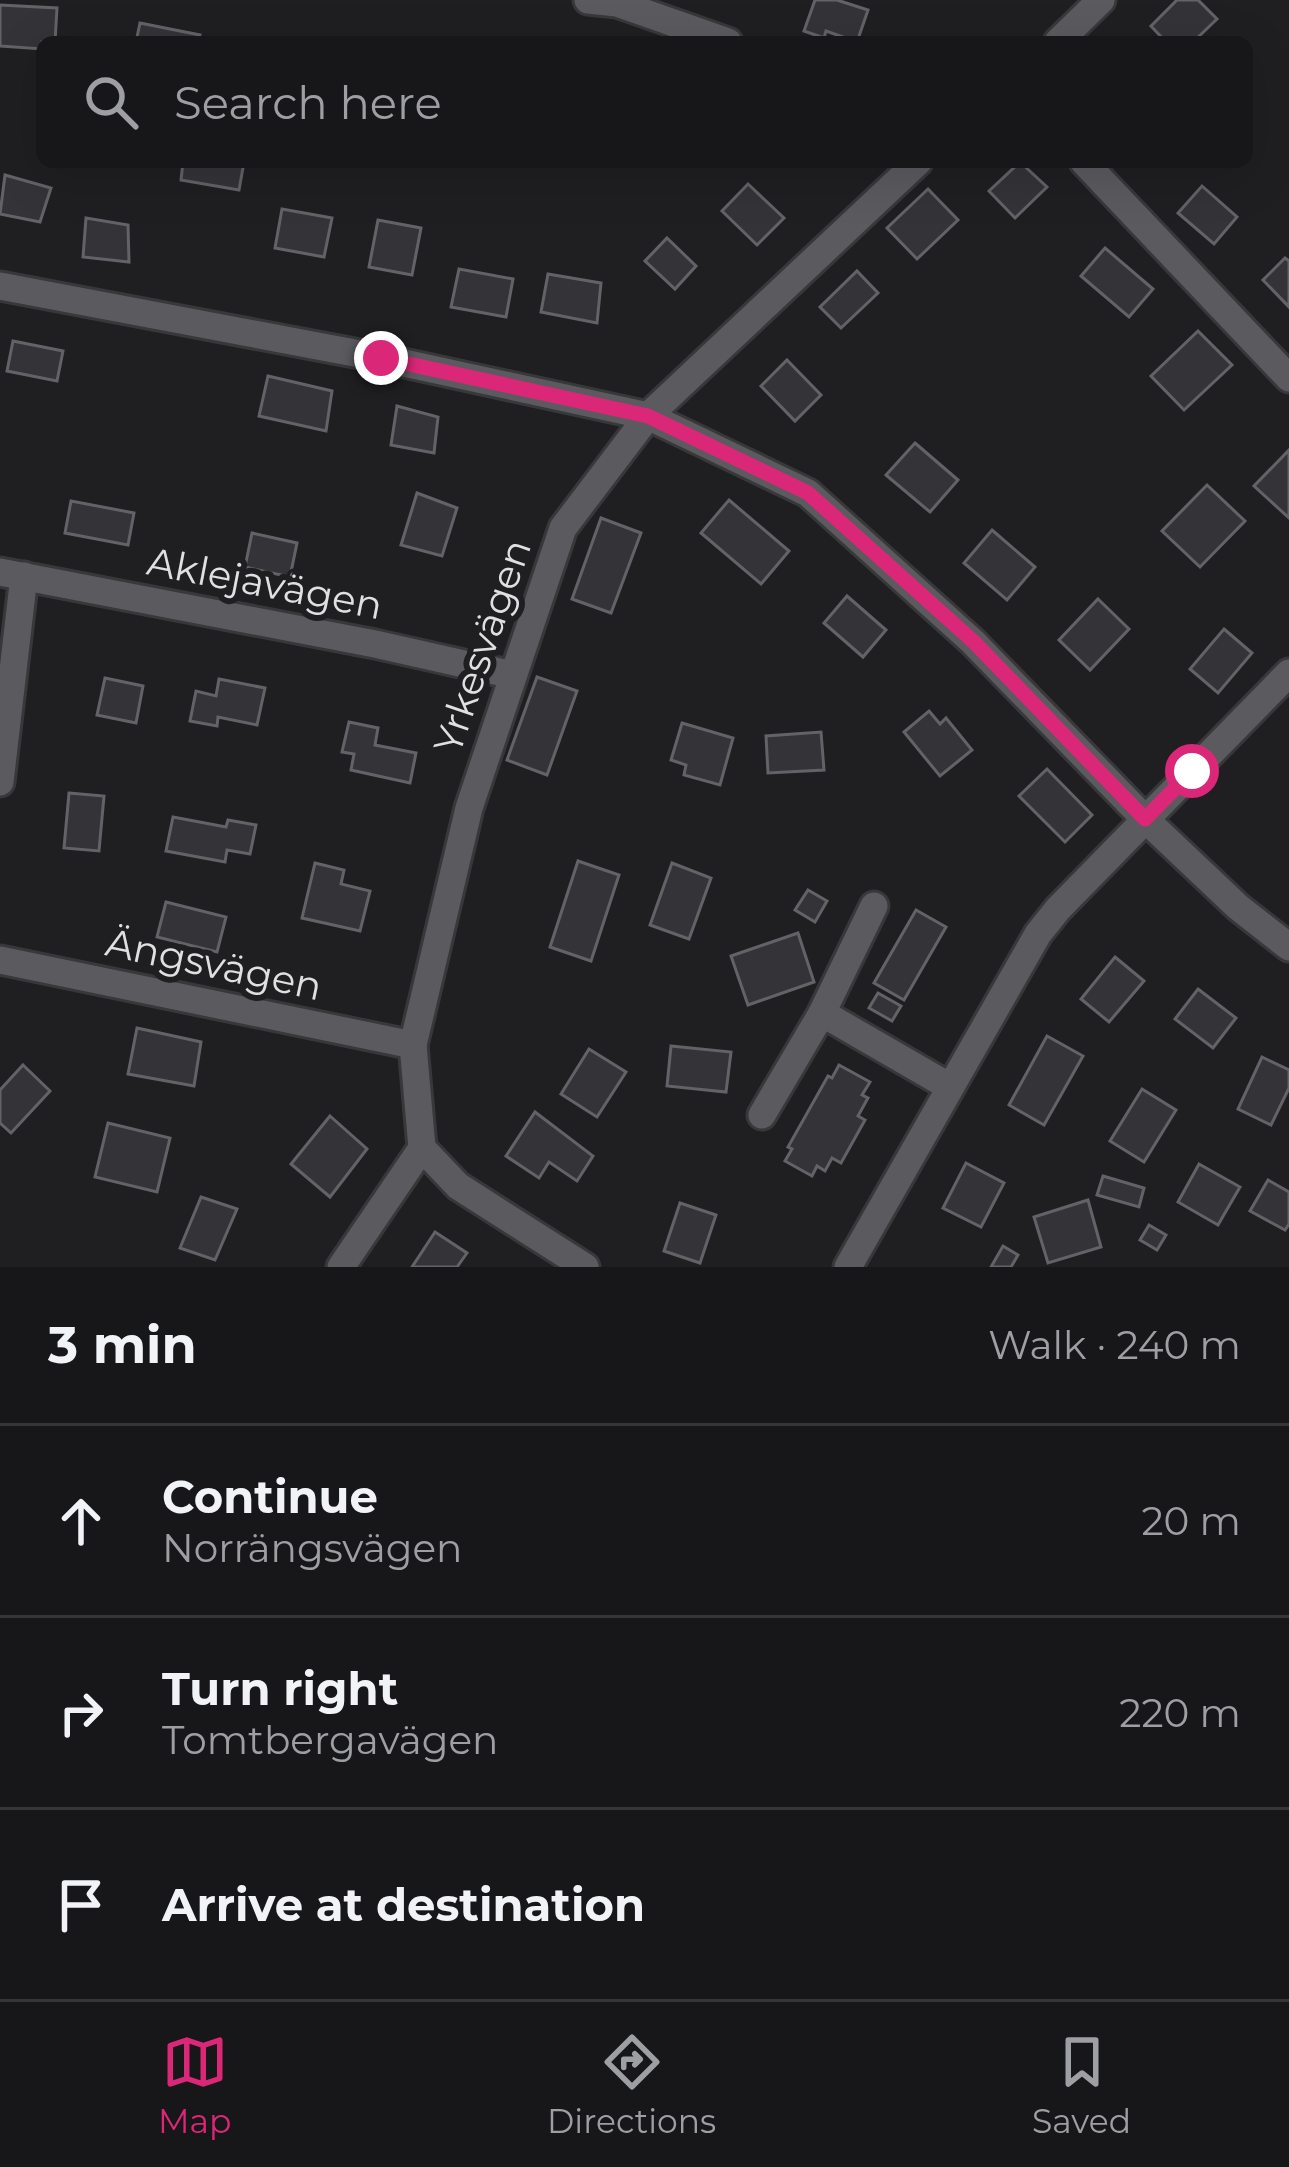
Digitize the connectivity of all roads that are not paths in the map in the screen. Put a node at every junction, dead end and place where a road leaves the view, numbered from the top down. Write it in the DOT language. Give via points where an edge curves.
graph roads {
  1 [pos="588,0"];
  2 [pos="1102,0"];
  3 [pos="711,36"];
  4 [pos="1064,36"];
  5 [pos="912,168"];
  6 [pos="1090,168"];
  7 [pos="0,286"];
  8 [pos="1289,378"];
  9 [pos="648,416"];
  10 [pos="12,574"];
  11 [pos="1289,673"];
  12 [pos="513,675"];
  13 [pos="0,782"];
  14 [pos="1145,819"];
  15 [pos="874,906"];
  16 [pos="1289,947"];
  17 [pos="0,960"];
  18 [pos="822,1013"];
  19 [pos="413,1045"];
  20 [pos="950,1088"];
  21 [pos="762,1115"];
  22 [pos="422,1148"];
  23 [pos="341,1267"];
  24 [pos="585,1267"];
  25 [pos="848,1267"];
  1 -- 3 [label="street"];
  2 -- 4 [label="street"];
  5 -- 9 [label="street, Yrkesvägen"];
  6 -- 8 [label="street"];
  7 -- 9 [label="street"];
  9 -- 12 [label="street, Yrkesvägen" via="563,528"];
  9 -- 14 [label="street" via="808,493 974,642"];
  10 -- 12 [label="street, Aklejavägen"];
  10 -- 13 [label="street"];
  11 -- 14 [label="street"];
  12 -- 19 [label="street, Yrkesvägen" via="469,808"];
  14 -- 16 [label="street"];
  14 -- 20 [label="street" via="1038,934"];
  15 -- 18 [label="street"];
  17 -- 19 [label="street, Ängsvägen"];
  18 -- 20 [label="street"];
  18 -- 21 [label="street"];
  19 -- 22 [label="street, Yrkesvägen"];
  20 -- 25 [label="street"];
  22 -- 23 [label="street"];
  22 -- 24 [label="street" via="458,1186"];
}
